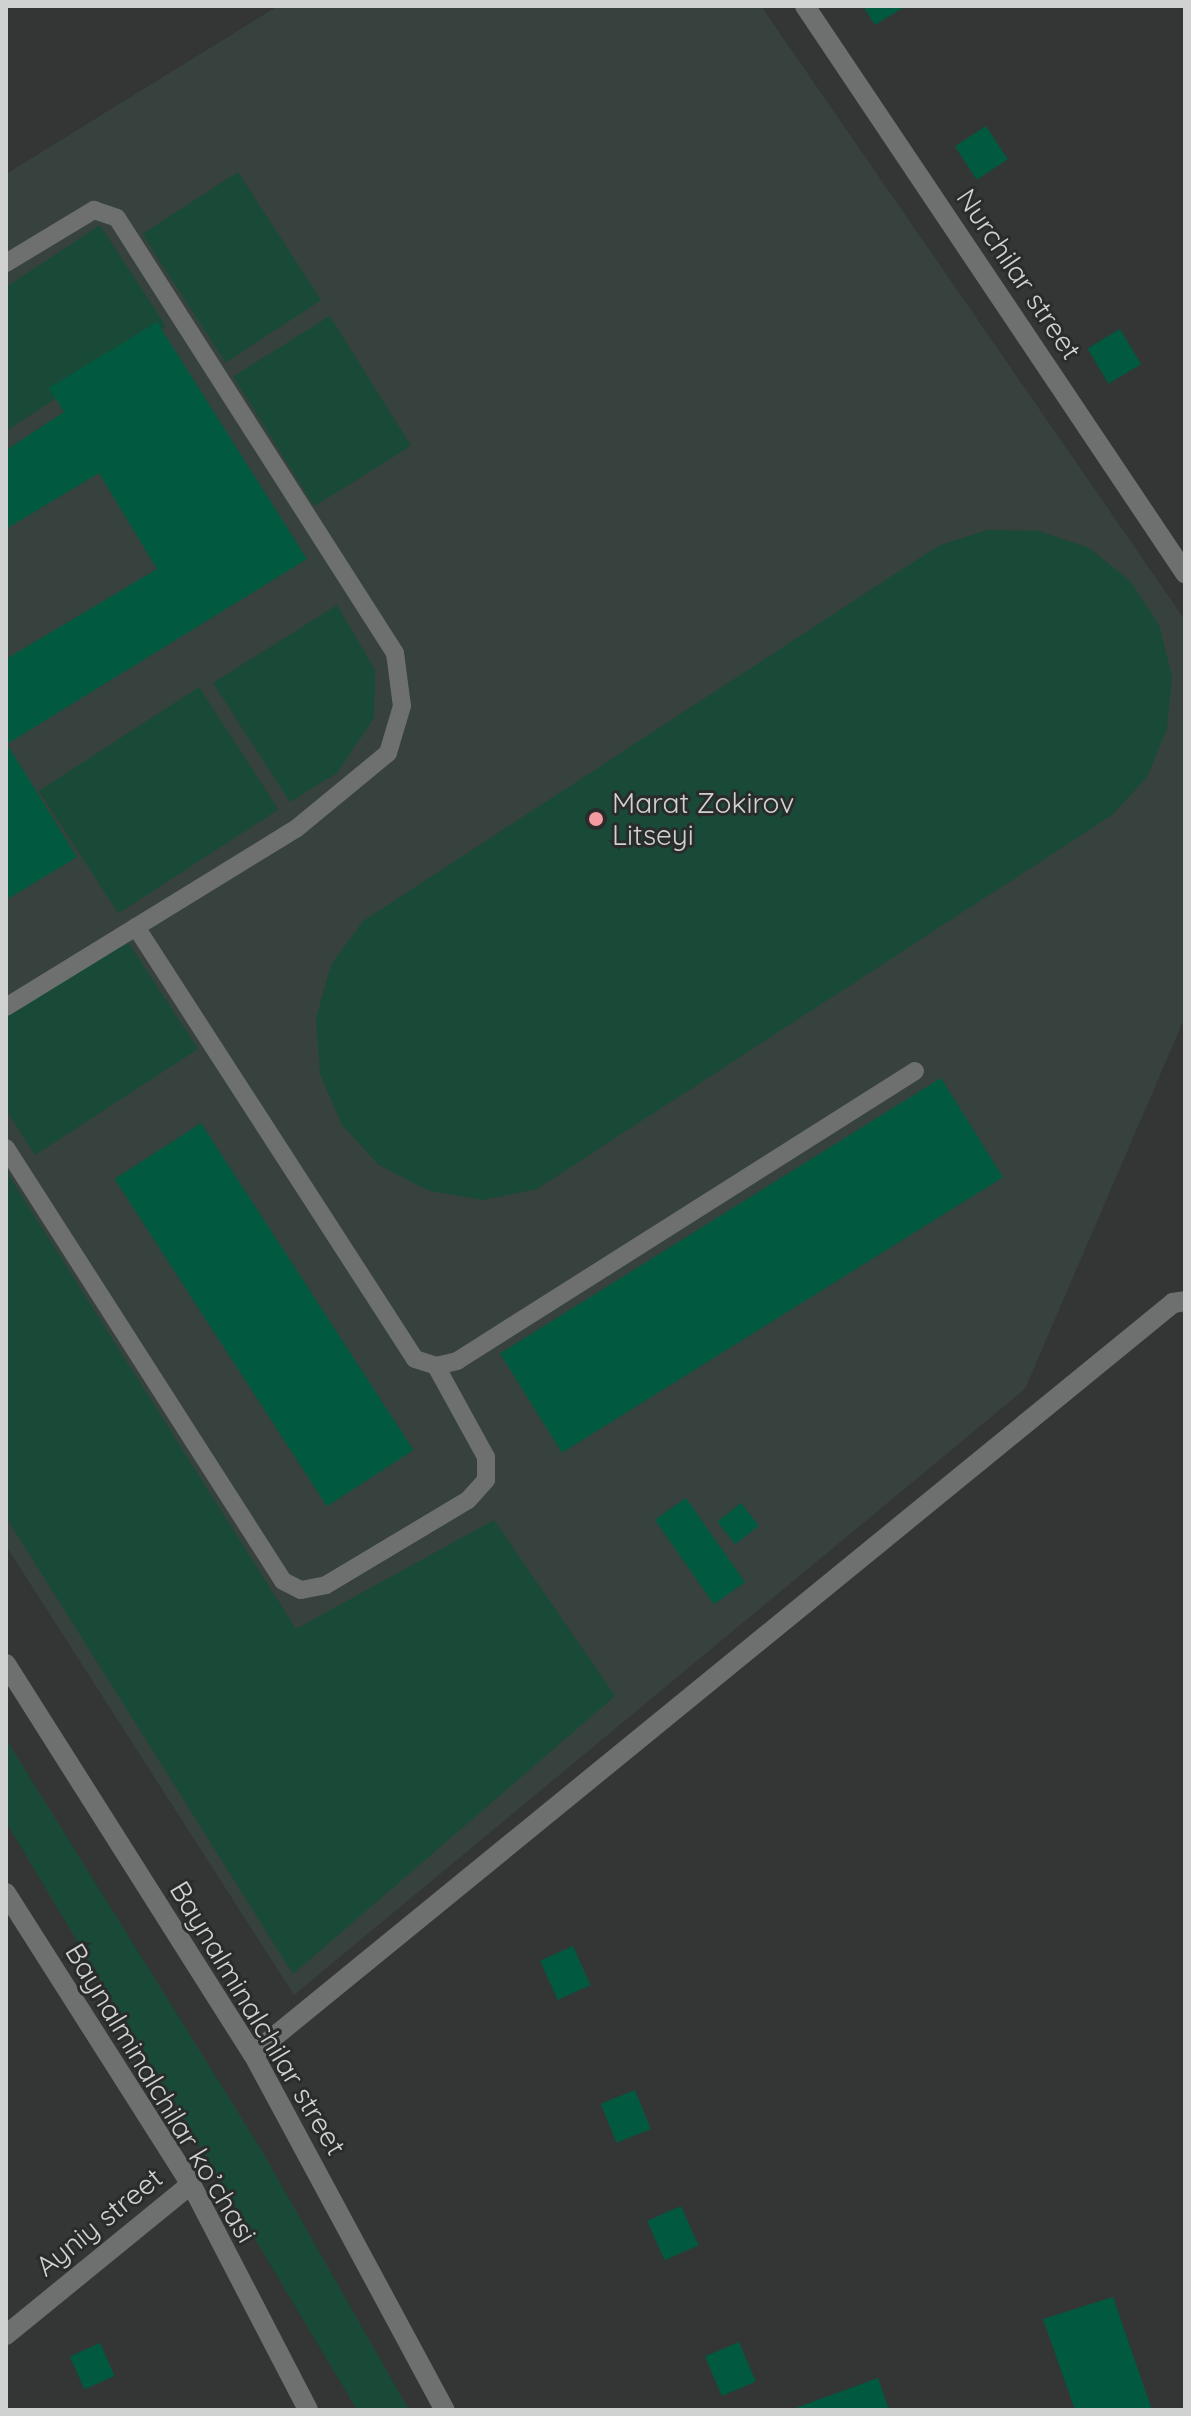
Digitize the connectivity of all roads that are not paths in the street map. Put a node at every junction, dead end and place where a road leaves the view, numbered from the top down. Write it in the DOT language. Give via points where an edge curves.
graph roads {
  1 [pos="805,6"];
  2 [pos="6,263"];
  3 [pos="1185,573"];
  4 [pos="136,927"];
  5 [pos="6,1007"];
  6 [pos="915,1071"];
  7 [pos="6,1148"];
  8 [pos="1185,1301"];
  9 [pos="436,1366"];
  10 [pos="6,1664"];
  11 [pos="6,1893"];
  12 [pos="253,2054"];
  13 [pos="191,2184"];
  14 [pos="6,2335"];
  15 [pos="308,2410"];
  16 [pos="445,2410"];
  1 -- 3 [label="street, Nurchilar street"];
  2 -- 4 [label="lane" via="94,210 117,218 395,653 402,706 388,753 297,828"];
  4 -- 5 [label="lane"];
  4 -- 9 [label="lane" via="415,1359"];
  6 -- 9 [label="lane" via="457,1361"];
  7 -- 9 [label="lane" via="283,1581 301,1590 326,1585 468,1500 486,1480 486,1457"];
  8 -- 12 [label="street" via="1173,1303"];
  10 -- 12 [label="street, Baynalminalchilar street"];
  11 -- 13 [label="street, Baynalminalchilar ko’chasi"];
  12 -- 16 [label="street, Baynalminalchilar street"];
  13 -- 14 [label="street, Ayniy street"];
  13 -- 15 [label="street, Baynalminalchilar ko’chasi"];
}
